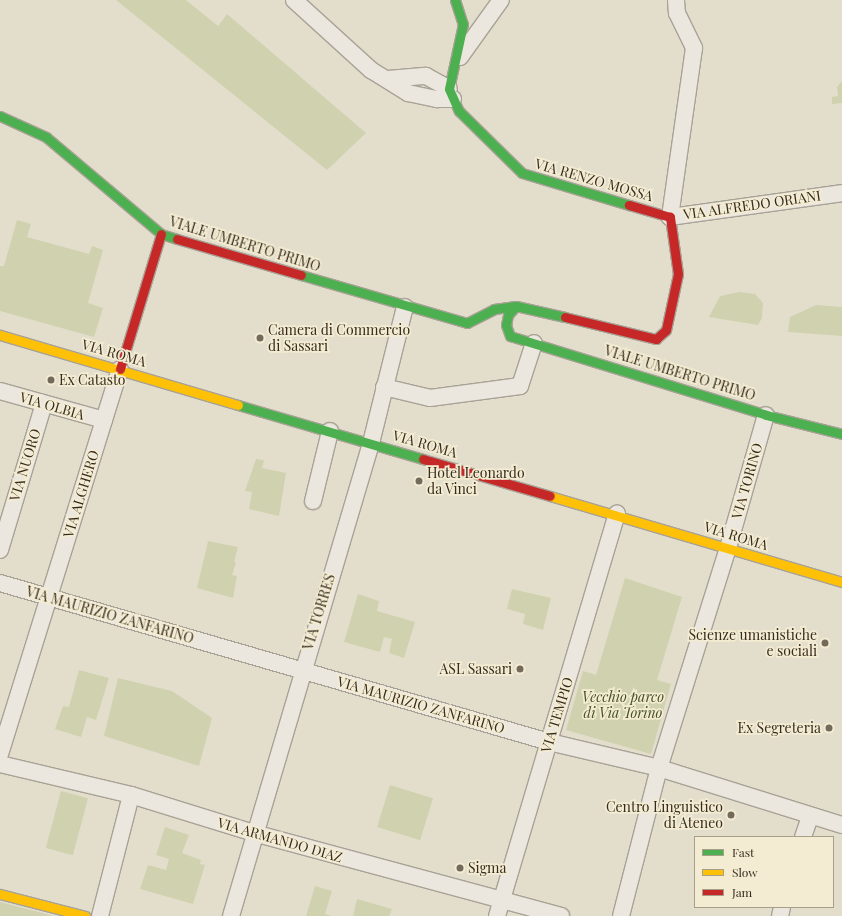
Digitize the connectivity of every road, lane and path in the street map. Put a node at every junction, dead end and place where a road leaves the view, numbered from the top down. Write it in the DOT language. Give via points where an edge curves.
graph roads {
  1 [pos="294,0"];
  2 [pos="455,0"];
  3 [pos="500,0"];
  4 [pos="677,7"];
  5 [pos="454,66"];
  6 [pos="451,94"];
  7 [pos="0,116"];
  8 [pos="842,193"];
  9 [pos="670,217"];
  10 [pos="161,234"];
  11 [pos="516,306"];
  12 [pos="405,307"];
  13 [pos="467,323"];
  14 [pos="0,334"];
  15 [pos="534,343"];
  16 [pos="120,369"];
  17 [pos="384,387"];
  18 [pos="0,391"];
  19 [pos="44,403"];
  20 [pos="766,415"];
  21 [pos="104,420"];
  22 [pos="330,432"];
  23 [pos="842,434"];
  24 [pos="371,443"];
  25 [pos="313,501"];
  26 [pos="617,514"];
  27 [pos="728,548"];
  28 [pos="0,550"];
  29 [pos="842,582"];
  30 [pos="0,583"];
  31 [pos="50,598"];
  32 [pos="302,670"];
  33 [pos="549,742"];
  34 [pos="0,754"];
  35 [pos="0,764"];
  36 [pos="659,768"];
  37 [pos="130,795"];
  38 [pos="810,817"];
  39 [pos="842,825"];
  40 [pos="254,833"];
  41 [pos="804,836"];
  42 [pos="0,894"];
  43 [pos="501,900"];
  44 [pos="85,916"];
  45 [pos="100,916"];
  46 [pos="231,916"];
  47 [pos="497,916"];
  48 [pos="561,916"];
  49 [pos="621,916"];
  1 -- 6 [label="street" via="371,70 408,93 437,99"];
  2 -- 5 [label="main road" via="463,24"];
  3 -- 5 [label="street" via="471,38"];
  4 -- 9 [label="street" via="694,48"];
  5 -- 6 [label="main road"];
  6 -- 9 [label="main road, VIA RENZO MOSSA" via="459,111 522,173"];
  7 -- 10 [label="main road, VIALE UMBERTO PRIMO" via="46,137"];
  8 -- 9 [label="street, VIA ALFREDO ORIANI"];
  9 -- 11 [label="main road, VIA ALFREDO ORIANI" via="678,274 671,316 666,330 656,339"];
  10 -- 12 [label="main road, VIALE UMBERTO PRIMO"];
  10 -- 16 [label="main road, VIA ALGHERO"];
  11 -- 13 [label="main road, VIA ALFREDO ORIANI" via="494,309"];
  11 -- 15 [label="main road, VIALE UMBERTO PRIMO" via="508,315 506,325 510,336"];
  12 -- 13 [label="main road, VIALE UMBERTO PRIMO"];
  12 -- 17 [label="street, VIA TORRES"];
  14 -- 16 [label="main road, VIA ROMA"];
  15 -- 17 [label="street" via="520,386 430,398"];
  15 -- 20 [label="main road, VIALE UMBERTO PRIMO"];
  16 -- 21 [label="street, VIA ALGHERO"];
  16 -- 22 [label="main road, VIA ROMA"];
  17 -- 24 [label="street, VIA TORRES"];
  18 -- 19 [label="street, VIA OLBIA"];
  19 -- 21 [label="street, VIA OLBIA"];
  19 -- 28 [label="street, VIA NUORO"];
  20 -- 23 [label="main road, VIALE UMBERTO PRIMO"];
  20 -- 27 [label="street, VIA TORINO"];
  21 -- 31 [label="street, VIA ALGHERO"];
  22 -- 24 [label="main road, VIA ROMA"];
  22 -- 25 [label="street"];
  24 -- 26 [label="main road, VIA ROMA"];
  24 -- 32 [label="street, VIA TORRES"];
  26 -- 27 [label="main road, VIA ROMA"];
  26 -- 33 [label="street, VIA TEMPIO"];
  27 -- 29 [label="main road, VIA ROMA"];
  27 -- 36 [label="street, VIA TORINO"];
  30 -- 31 [label="street, VIA MAURIZIO ZANFARINO"];
  31 -- 32 [label="street, VIA MAURIZIO ZANFARINO"];
  31 -- 34 [label="street, VIA ALGHERO"];
  32 -- 33 [label="street, VIA MAURIZIO ZANFARINO"];
  32 -- 40 [label="street, VIA TORRES"];
  33 -- 36 [label="street, VIA MAURIZIO ZANFARINO"];
  33 -- 43 [label="street, VIA TEMPIO"];
  35 -- 37 [label="street, VIA ARMANDO DIAZ"];
  36 -- 38 [label="street, VIA MAURIZIO ZANFARINO"];
  36 -- 49 [label="street, VIA TORINO"];
  37 -- 40 [label="street, VIA ARMANDO DIAZ"];
  37 -- 45 [label="street"];
  38 -- 39 [label="street, VIA MAURIZIO ZANFARINO"];
  38 -- 41 [label="street"];
  40 -- 43 [label="street, VIA ARMANDO DIAZ"];
  40 -- 46 [label="street, VIA TORRES"];
  42 -- 44 [label="main road"];
  43 -- 47 [label="street, VIA TEMPIO"];
  43 -- 48 [label="street, VIA ARMANDO DIAZ"];
}
